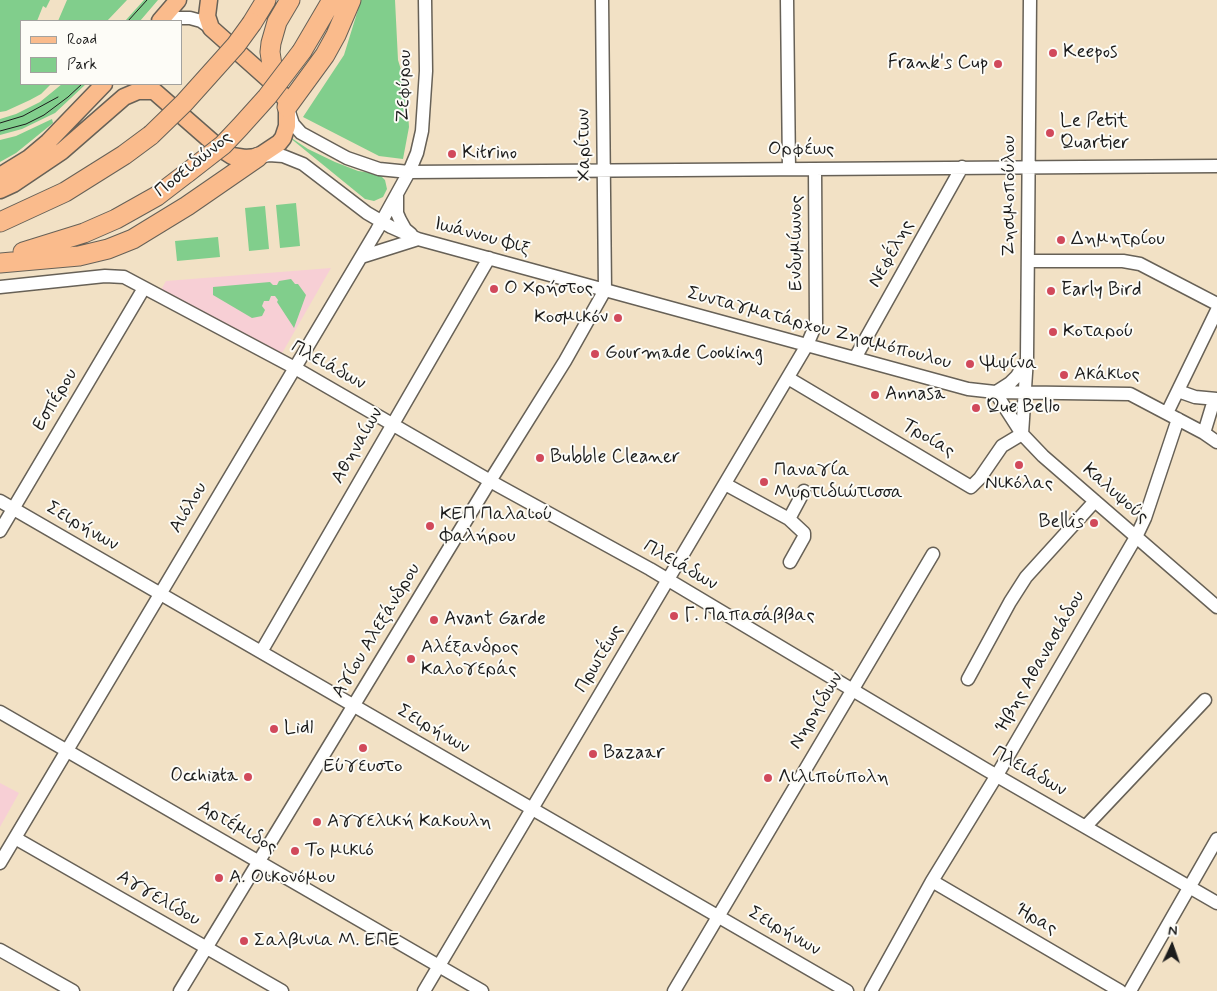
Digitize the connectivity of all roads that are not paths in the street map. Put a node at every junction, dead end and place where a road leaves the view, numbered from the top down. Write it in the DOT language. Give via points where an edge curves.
graph roads {
  1 [pos="178,0"];
  2 [pos="209,0"];
  3 [pos="266,0"];
  4 [pos="290,0"];
  5 [pos="332,0"];
  6 [pos="351,0"];
  7 [pos="425,0"];
  8 [pos="602,0"];
  9 [pos="787,0"];
  10 [pos="1030,0"];
  11 [pos="161,20"];
  12 [pos="170,20"];
  13 [pos="210,28"];
  14 [pos="103,85"];
  15 [pos="275,85"];
  16 [pos="151,87"];
  17 [pos="287,107"];
  18 [pos="258,157"];
  19 [pos="1217,166"];
  20 [pos="1029,167"];
  21 [pos="962,168"];
  22 [pos="789,169"];
  23 [pos="815,169"];
  24 [pos="386,170"];
  25 [pos="604,170"];
  26 [pos="409,172"];
  27 [pos="0,176"];
  28 [pos="0,190"];
  29 [pos="397,196"];
  30 [pos="356,205"];
  31 [pos="0,222"];
  32 [pos="381,222"];
  33 [pos="418,239"];
  34 [pos="361,257"];
  35 [pos="0,258"];
  36 [pos="489,258"];
  37 [pos="1028,261"];
  38 [pos="0,263"];
  39 [pos="0,287"];
  40 [pos="144,288"];
  41 [pos="602,296"];
  42 [pos="1217,304"];
  43 [pos="1217,310"];
  44 [pos="807,345"];
  45 [pos="855,358"];
  46 [pos="1027,358"];
  47 [pos="295,368"];
  48 [pos="788,378"];
  49 [pos="1178,391"];
  50 [pos="995,392"];
  51 [pos="1025,392"];
  52 [pos="1216,399"];
  53 [pos="1173,416"];
  54 [pos="392,424"];
  55 [pos="1204,433"];
  56 [pos="1022,434"];
  57 [pos="1217,442"];
  58 [pos="490,481"];
  59 [pos="725,484"];
  60 [pos="804,492"];
  61 [pos="0,501"];
  62 [pos="1095,501"];
  63 [pos="14,508"];
  64 [pos="790,519"];
  65 [pos="0,531"];
  66 [pos="1136,537"];
  67 [pos="933,554"];
  68 [pos="790,562"];
  69 [pos="668,580"];
  70 [pos="160,594"];
  71 [pos="1217,607"];
  72 [pos="261,652"];
  73 [pos="968,679"];
  74 [pos="852,690"];
  75 [pos="1205,700"];
  76 [pos="354,705"];
  77 [pos="0,712"];
  78 [pos="67,751"];
  79 [pos="997,775"];
  80 [pos="532,809"];
  81 [pos="1086,826"];
  82 [pos="15,838"];
  83 [pos="1217,839"];
  84 [pos="259,862"];
  85 [pos="0,863"];
  86 [pos="932,880"];
  87 [pos="1190,886"];
  88 [pos="1217,903"];
  89 [pos="718,916"];
  90 [pos="206,948"];
  91 [pos="0,950"];
  92 [pos="440,966"];
  93 [pos="73,991"];
  94 [pos="180,991"];
  95 [pos="282,991"];
  96 [pos="424,991"];
  97 [pos="482,991"];
  98 [pos="674,991"];
  99 [pos="847,991"];
  100 [pos="871,991"];
  101 [pos="1120,991"];
  102 [pos="1130,991"];
  1 -- 11 [label="main road"];
  2 -- 13 [label="main road" via="207,16"];
  3 -- 31 [label="highway, bridge" via="236,45 184,104 151,135 65,192"];
  4 -- 15 [label="highway" via="277,22 271,43"];
  5 -- 35 [label="highway, Ποσειδώνος, bridge" via="302,51 267,97 223,144 187,173 144,204 100,226 60,242"];
  6 -- 17 [label="highway" via="336,35"];
  7 -- 26 [label="street, Ζεφύρου" via="426,71 422,131"];
  8 -- 25 [label="street, Χαρίτων"];
  9 -- 22 [label="street, Ενδυμίωνος"];
  10 -- 20 [label="street, Ζησιμοπούλου"];
  12 -- 13 [label="street" via="190,18"];
  13 -- 15 [label="main road"];
  14 -- 27 [label="main road" via="48,142"];
  15 -- 17 [label="main road" via="283,94"];
  16 -- 18 [label="main road" via="223,151 238,158"];
  16 -- 28 [label="main road" via="124,97 62,151"];
  17 -- 18 [label="main road" via="283,138"];
  17 -- 24 [label="street, Ορφέως" via="293,124 304,136 347,158"];
  18 -- 30 [label="street, Ιωάννου Φιξ" via="276,155 303,164"];
  18 -- 38 [label="highway" via="187,206 132,239 108,249 79,256"];
  19 -- 20 [label="street, Ορφέως"];
  20 -- 21 [label="street, Ορφέως"];
  20 -- 37 [label="street, Ζησιμοπούλου"];
  21 -- 23 [label="street, Ορφέως"];
  21 -- 45 [label="street, Νεφέλης"];
  22 -- 23 [label="street, Ορφέως"];
  22 -- 25 [label="street, Ορφέως"];
  23 -- 44 [label="street, Ενδυμίωνος" via="816,324"];
  24 -- 26 [label="street, Ορφέως"];
  24 -- 29 [label="street" via="396,182"];
  25 -- 26 [label="street, Ορφέως"];
  25 -- 41 [label="street, Χαρίτων"];
  26 -- 29 [label="street, Αιόλου"];
  29 -- 30 [label="street" via="391,203 379,207"];
  29 -- 32 [label="street, Αιόλου"];
  29 -- 33 [label="street" via="400,220 405,229"];
  30 -- 32 [label="street, Ιωάννου Φιξ"];
  32 -- 33 [label="street, Ιωάννου Φιξ"];
  32 -- 34 [label="street, Αιόλου"];
  33 -- 34 [label="street"];
  33 -- 36 [label="street, Ιωάννου Φιξ"];
  34 -- 47 [label="street, Αιόλου"];
  36 -- 41 [label="street, Ιωάννου Φιξ"];
  36 -- 54 [label="street, Αθηναίων"];
  37 -- 42 [label="street" via="1123,261 1140,264"];
  37 -- 46 [label="street, Ζησιμοπούλου"];
  39 -- 40 [label="street" via="105,276 124,277"];
  40 -- 47 [label="street, Πλειάδων"];
  40 -- 63 [label="street, Εσπέρου"];
  41 -- 44 [label="street, Συνταγματάρχου Ζησιμόπουλου"];
  41 -- 58 [label="street, Αγίου Αλεξάνδρου" via="566,361"];
  43 -- 49 [label="street, Ήβης Αθανασιάδου"];
  44 -- 45 [label="street, Συνταγματάρχου Ζησιμόπουλου"];
  44 -- 48 [label="street, Πρωτέως"];
  45 -- 50 [label="street, Συνταγματάρχου Ζησιμόπουλου" via="968,389"];
  46 -- 50 [label="street" via="1014,379"];
  46 -- 51 [label="street, Ζησιμοπούλου"];
  47 -- 54 [label="street, Πλειάδων"];
  47 -- 70 [label="street, Αιόλου"];
  48 -- 56 [label="street, Τροίας" via="971,488 1002,446"];
  48 -- 59 [label="street, Πρωτέως"];
  49 -- 52 [label="street" via="1195,398"];
  49 -- 53 [label="street, Ήβης Αθανασιάδου"];
  50 -- 51 [label="street, Συνταγματάρχου Ζησιμόπουλου"];
  50 -- 56 [label="street, Καλυψούς"];
  51 -- 53 [label="street, Συνταγματάρχου Ζησιμόπουλου" via="1123,392"];
  51 -- 56 [label="street"];
  52 -- 55 [label="street"];
  53 -- 55 [label="street, Συνταγματάρχου Ζησιμόπουλου"];
  53 -- 66 [label="street, Ήβης Αθανασιάδου" via="1145,518"];
  54 -- 58 [label="street, Πλειάδων"];
  54 -- 72 [label="street, Αθηναίων"];
  55 -- 57 [label="street, Συνταγματάρχου Ζησιμόπουλου"];
  56 -- 62 [label="street, Καλυψούς"];
  58 -- 69 [label="street, Πλειάδων"];
  58 -- 76 [label="street, Αγίου Αλεξάνδρου"];
  59 -- 64 [label="street"];
  59 -- 69 [label="street, Πρωτέως"];
  60 -- 64 [label="street"];
  61 -- 63 [label="street, Σειρήνων"];
  62 -- 66 [label="street, Καλυψούς"];
  62 -- 73 [label="street" via="1026,577"];
  63 -- 65 [label="street, Εσπέρου"];
  63 -- 70 [label="street, Σειρήνων"];
  64 -- 68 [label="street" via="804,533"];
  66 -- 71 [label="street, Καλυψούς"];
  66 -- 79 [label="street, Ήβης Αθανασιάδου"];
  67 -- 74 [label="street, Νηρηίδων"];
  69 -- 74 [label="street, Πλειάδων"];
  69 -- 80 [label="street, Πρωτέως"];
  70 -- 72 [label="street, Σειρήνων"];
  70 -- 78 [label="street, Αιόλου"];
  72 -- 76 [label="street, Σειρήνων"];
  74 -- 79 [label="street, Πλειάδων"];
  74 -- 89 [label="street, Νηρηίδων"];
  75 -- 81 [label="street"];
  76 -- 80 [label="street, Σειρήνων"];
  76 -- 84 [label="street, Αγίου Αλεξάνδρου"];
  77 -- 78 [label="street, Αρτέμιδος"];
  78 -- 82 [label="street, Αιόλου"];
  78 -- 84 [label="street, Αρτέμιδος"];
  79 -- 81 [label="street, Πλειάδων"];
  79 -- 86 [label="street, Ήβης Αθανασιάδου"];
  80 -- 89 [label="street, Σειρήνων"];
  80 -- 92 [label="street, Πρωτέως"];
  81 -- 87 [label="street, Πλειάδων"];
  82 -- 85 [label="street, Αιόλου"];
  82 -- 90 [label="street, Αγγελίδου"];
  83 -- 87 [label="street"];
  84 -- 90 [label="street, Αγίου Αλεξάνδρου"];
  84 -- 92 [label="street, Αρτέμιδος"];
  86 -- 100 [label="street, Ήβης Αθανασιάδου"];
  86 -- 101 [label="street, Ήρας"];
  87 -- 88 [label="street, Πλειάδων"];
  87 -- 102 [label="street"];
  89 -- 98 [label="street, Νηρηίδων"];
  89 -- 99 [label="street, Σειρήνων"];
  90 -- 94 [label="street, Αγίου Αλεξάνδρου"];
  90 -- 95 [label="street, Αγγελίδου"];
  91 -- 93 [label="street"];
  92 -- 96 [label="street, Πρωτέως"];
  92 -- 97 [label="street, Αρτέμιδος"];
}
